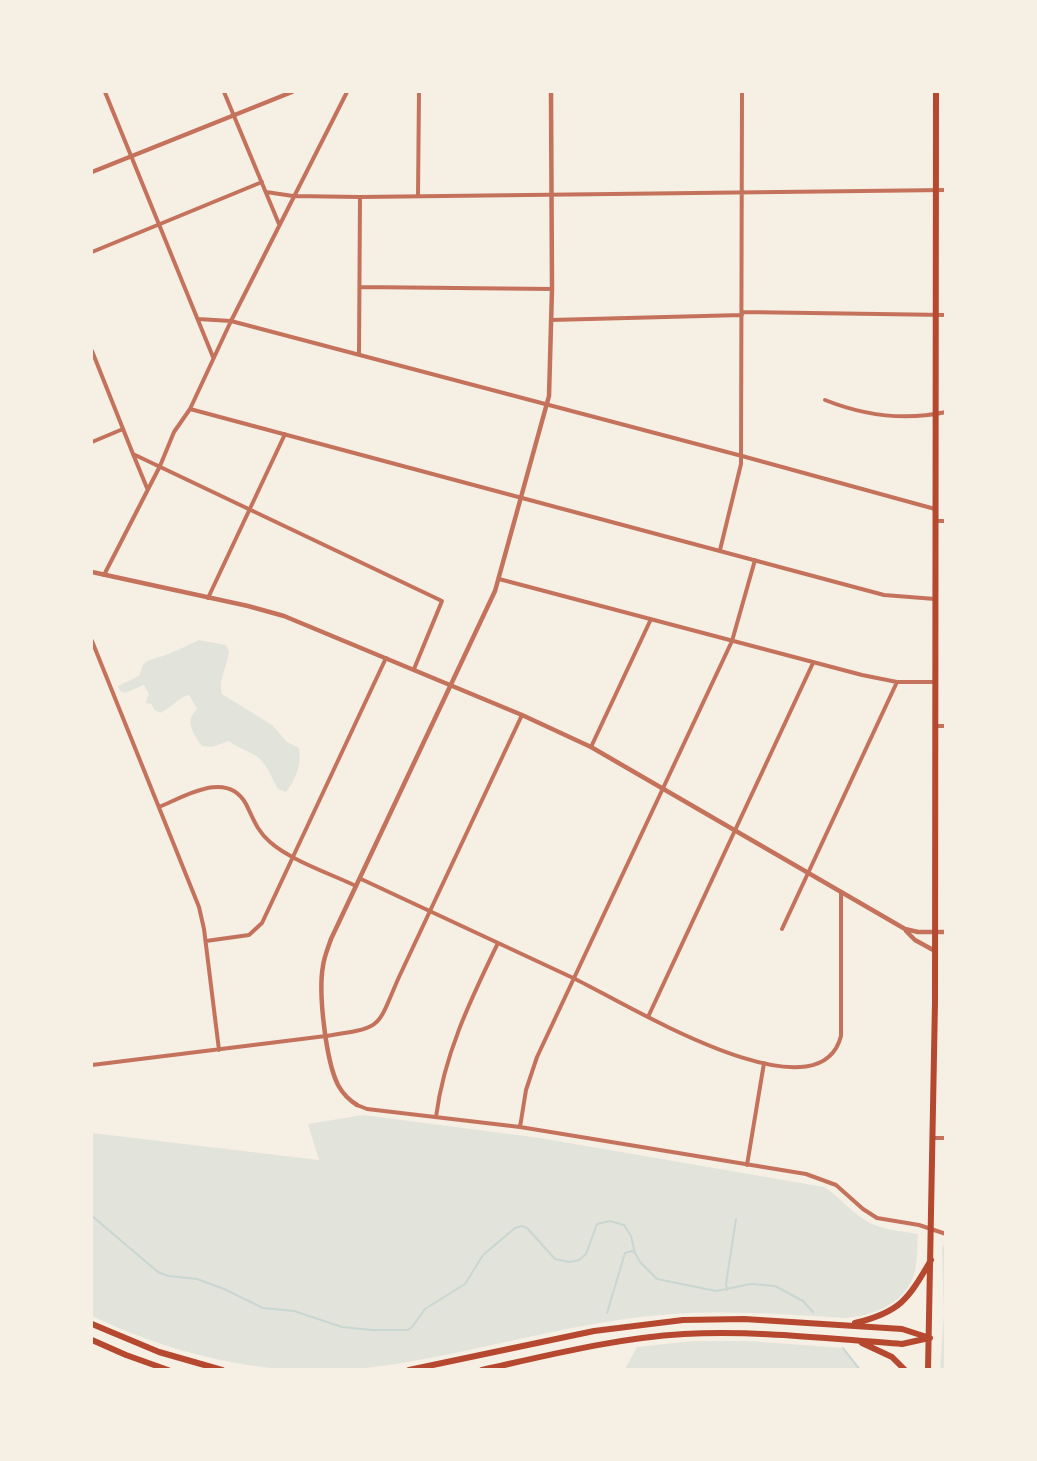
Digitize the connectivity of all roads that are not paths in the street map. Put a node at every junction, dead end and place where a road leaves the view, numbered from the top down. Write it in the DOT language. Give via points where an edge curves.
graph roads {
  1 [pos="105,92"];
  2 [pos="224,92"];
  3 [pos="292,92"];
  4 [pos="419,92"];
  5 [pos="551,92"];
  6 [pos="742,92"];
  7 [pos="936,92"];
  8 [pos="344,93"];
  9 [pos="234,115"];
  10 [pos="131,156"];
  11 [pos="92,172"];
  12 [pos="262,182"];
  13 [pos="945,190"];
  14 [pos="936,191"];
  15 [pos="266,192"];
  16 [pos="742,193"];
  17 [pos="551,195"];
  18 [pos="293,196"];
  19 [pos="418,196"];
  20 [pos="360,197"];
  21 [pos="159,225"];
  22 [pos="279,225"];
  23 [pos="92,252"];
  24 [pos="360,287"];
  25 [pos="552,289"];
  26 [pos="742,314"];
  27 [pos="935,315"];
  28 [pos="945,315"];
  29 [pos="198,319"];
  30 [pos="551,320"];
  31 [pos="231,321"];
  32 [pos="92,351"];
  33 [pos="359,354"];
  34 [pos="213,357"];
  35 [pos="825,400"];
  36 [pos="547,405"];
  37 [pos="190,409"];
  38 [pos="945,412"];
  39 [pos="935,415"];
  40 [pos="123,429"];
  41 [pos="285,434"];
  42 [pos="92,442"];
  43 [pos="133,454"];
  44 [pos="742,456"];
  45 [pos="160,466"];
  46 [pos="147,489"];
  47 [pos="522,497"];
  48 [pos="935,509"];
  49 [pos="249,510"];
  50 [pos="935,521"];
  51 [pos="945,521"];
  52 [pos="720,550"];
  53 [pos="755,560"];
  54 [pos="92,572"];
  55 [pos="103,576"];
  56 [pos="499,579"];
  57 [pos="208,598"];
  58 [pos="935,599"];
  59 [pos="651,619"];
  60 [pos="92,641"];
  61 [pos="732,641"];
  62 [pos="386,658"];
  63 [pos="813,663"];
  64 [pos="414,669"];
  65 [pos="897,682"];
  66 [pos="935,682"];
  67 [pos="451,685"];
  68 [pos="522,715"];
  69 [pos="935,726"];
  70 [pos="945,726"];
  71 [pos="591,747"];
  72 [pos="663,788"];
  73 [pos="159,807"];
  74 [pos="735,830"];
  75 [pos="293,856"];
  76 [pos="808,873"];
  77 [pos="361,879"];
  78 [pos="357,886"];
  79 [pos="841,892"];
  80 [pos="429,911"];
  81 [pos="782,929"];
  82 [pos="905,929"];
  83 [pos="935,932"];
  84 [pos="945,932"];
  85 [pos="206,941"];
  86 [pos="498,943"];
  87 [pos="935,951"];
  88 [pos="573,978"];
  89 [pos="648,1017"];
  90 [pos="326,1036"];
  91 [pos="219,1050"];
  92 [pos="764,1063"];
  93 [pos="92,1065"];
  94 [pos="357,1106"];
  95 [pos="436,1117"];
  96 [pos="520,1127"];
  97 [pos="934,1138"];
  98 [pos="945,1138"];
  99 [pos="747,1165"];
  100 [pos="932,1229"];
  101 [pos="945,1234"];
  102 [pos="932,1260"];
  103 [pos="92,1324"];
  104 [pos="847,1325"];
  105 [pos="930,1338"];
  106 [pos="856,1341"];
  107 [pos="94,1342"];
  108 [pos="432,1367"];
  109 [pos="168,1370"];
  110 [pos="222,1370"];
  111 [pos="409,1370"];
  112 [pos="482,1370"];
  113 [pos="905,1370"];
  114 [pos="928,1370"];
  1 -- 10 [label="street"];
  2 -- 9 [label="street"];
  3 -- 9 [label="street"];
  4 -- 19 [label="street"];
  5 -- 17 [label="street"];
  6 -- 16 [label="street"];
  7 -- 14 [label="main road"];
  8 -- 18 [label="street"];
  9 -- 10 [label="street"];
  9 -- 12 [label="street"];
  10 -- 11 [label="street"];
  10 -- 21 [label="street"];
  12 -- 15 [label="street"];
  12 -- 21 [label="street"];
  13 -- 14 [label="street"];
  14 -- 16 [label="street"];
  14 -- 27 [label="main road"];
  15 -- 18 [label="street"];
  15 -- 22 [label="street"];
  16 -- 17 [label="street"];
  16 -- 26 [label="street"];
  17 -- 19 [label="street"];
  17 -- 25 [label="street"];
  18 -- 20 [label="street"];
  18 -- 22 [label="street"];
  19 -- 20 [label="street"];
  20 -- 24 [label="street"];
  21 -- 23 [label="street"];
  21 -- 29 [label="street"];
  22 -- 31 [label="street"];
  24 -- 25 [label="street"];
  24 -- 33 [label="street"];
  25 -- 30 [label="street"];
  26 -- 27 [label="street"];
  26 -- 30 [label="street"];
  26 -- 44 [label="street"];
  27 -- 28 [label="street"];
  27 -- 39 [label="main road"];
  29 -- 31 [label="street"];
  29 -- 34 [label="street"];
  30 -- 36 [label="street"];
  31 -- 33 [label="street"];
  31 -- 34 [label="street"];
  32 -- 40 [label="street"];
  33 -- 36 [label="street"];
  34 -- 37 [label="street"];
  35 -- 39 [label="street" via="871,415"];
  36 -- 44 [label="street"];
  36 -- 47 [label="street"];
  37 -- 41 [label="street"];
  37 -- 45 [label="street" via="171,438"];
  38 -- 39 [label="street"];
  39 -- 48 [label="main road"];
  40 -- 42 [label="street"];
  40 -- 43 [label="street"];
  41 -- 47 [label="street"];
  41 -- 49 [label="street"];
  43 -- 45 [label="street"];
  43 -- 46 [label="street"];
  44 -- 48 [label="street"];
  44 -- 52 [label="street"];
  45 -- 46 [label="street"];
  45 -- 49 [label="street"];
  46 -- 55 [label="street"];
  47 -- 52 [label="street"];
  47 -- 56 [label="street"];
  48 -- 50 [label="main road"];
  49 -- 57 [label="street"];
  49 -- 64 [label="street" via="442,601"];
  50 -- 51 [label="street"];
  50 -- 58 [label="main road"];
  52 -- 53 [label="street"];
  53 -- 58 [label="street" via="885,595"];
  53 -- 61 [label="street"];
  54 -- 55 [label="street"];
  55 -- 57 [label="street"];
  56 -- 59 [label="street"];
  56 -- 67 [label="street"];
  57 -- 62 [label="street" via="284,616"];
  58 -- 66 [label="main road"];
  59 -- 61 [label="street"];
  59 -- 71 [label="street"];
  60 -- 73 [label="street"];
  61 -- 63 [label="street"];
  61 -- 72 [label="street"];
  62 -- 64 [label="street"];
  62 -- 75 [label="street"];
  63 -- 65 [label="street"];
  63 -- 74 [label="street"];
  64 -- 67 [label="street"];
  65 -- 66 [label="street"];
  65 -- 76 [label="street"];
  66 -- 69 [label="main road"];
  67 -- 68 [label="street"];
  67 -- 77 [label="street"];
  68 -- 71 [label="street"];
  68 -- 80 [label="street"];
  69 -- 70 [label="street"];
  69 -- 83 [label="main road"];
  71 -- 72 [label="street"];
  72 -- 74 [label="street"];
  72 -- 88 [label="street"];
  73 -- 75 [label="street" via="202,789 225,787 241,798 263,836"];
  73 -- 85 [label="street" via="199,907"];
  74 -- 76 [label="street"];
  74 -- 89 [label="street"];
  75 -- 78 [label="street"];
  75 -- 85 [label="street" via="254,933"];
  76 -- 79 [label="street"];
  76 -- 81 [label="street"];
  77 -- 78 [label="street"];
  77 -- 80 [label="street"];
  78 -- 90 [label="street" via="323,963 321,990"];
  79 -- 82 [label="street"];
  79 -- 92 [label="street" via="841,1036 835,1052 816,1065"];
  80 -- 86 [label="street"];
  80 -- 90 [label="street" via="380,1020 370,1028"];
  82 -- 83 [label="street"];
  82 -- 87 [label="street"];
  83 -- 84 [label="street"];
  83 -- 87 [label="main road"];
  85 -- 91 [label="street"];
  86 -- 88 [label="street"];
  86 -- 95 [label="street" via="460,1024 443,1075"];
  87 -- 97 [label="main road"];
  88 -- 89 [label="street"];
  88 -- 96 [label="street" via="532,1069"];
  89 -- 92 [label="street" via="717,1050"];
  90 -- 91 [label="street"];
  90 -- 94 [label="street" via="339,1086"];
  91 -- 93 [label="street"];
  92 -- 99 [label="street"];
  94 -- 95 [label="street"];
  95 -- 96 [label="street"];
  96 -- 99 [label="street"];
  97 -- 98 [label="street"];
  97 -- 100 [label="main road"];
  99 -- 100 [label="street" via="827,1180 877,1218"];
  100 -- 101 [label="street"];
  100 -- 102 [label="main road"];
  102 -- 104 [label="main road" via="911,1294 898,1306 878,1317"];
  102 -- 105 [label="main road"];
  103 -- 110 [label="main road" via="159,1352"];
  104 -- 105 [label="main road" via="902,1329"];
  104 -- 108 [label="main road" via="721,1319 650,1323 585,1333"];
  105 -- 106 [label="main road" via="902,1344"];
  105 -- 114 [label="main road"];
  106 -- 112 [label="main road" via="735,1333 663,1336 604,1344"];
  106 -- 113 [label="main road" via="892,1357"];
  107 -- 109 [label="main road"];
  108 -- 111 [label="main road"];
}
